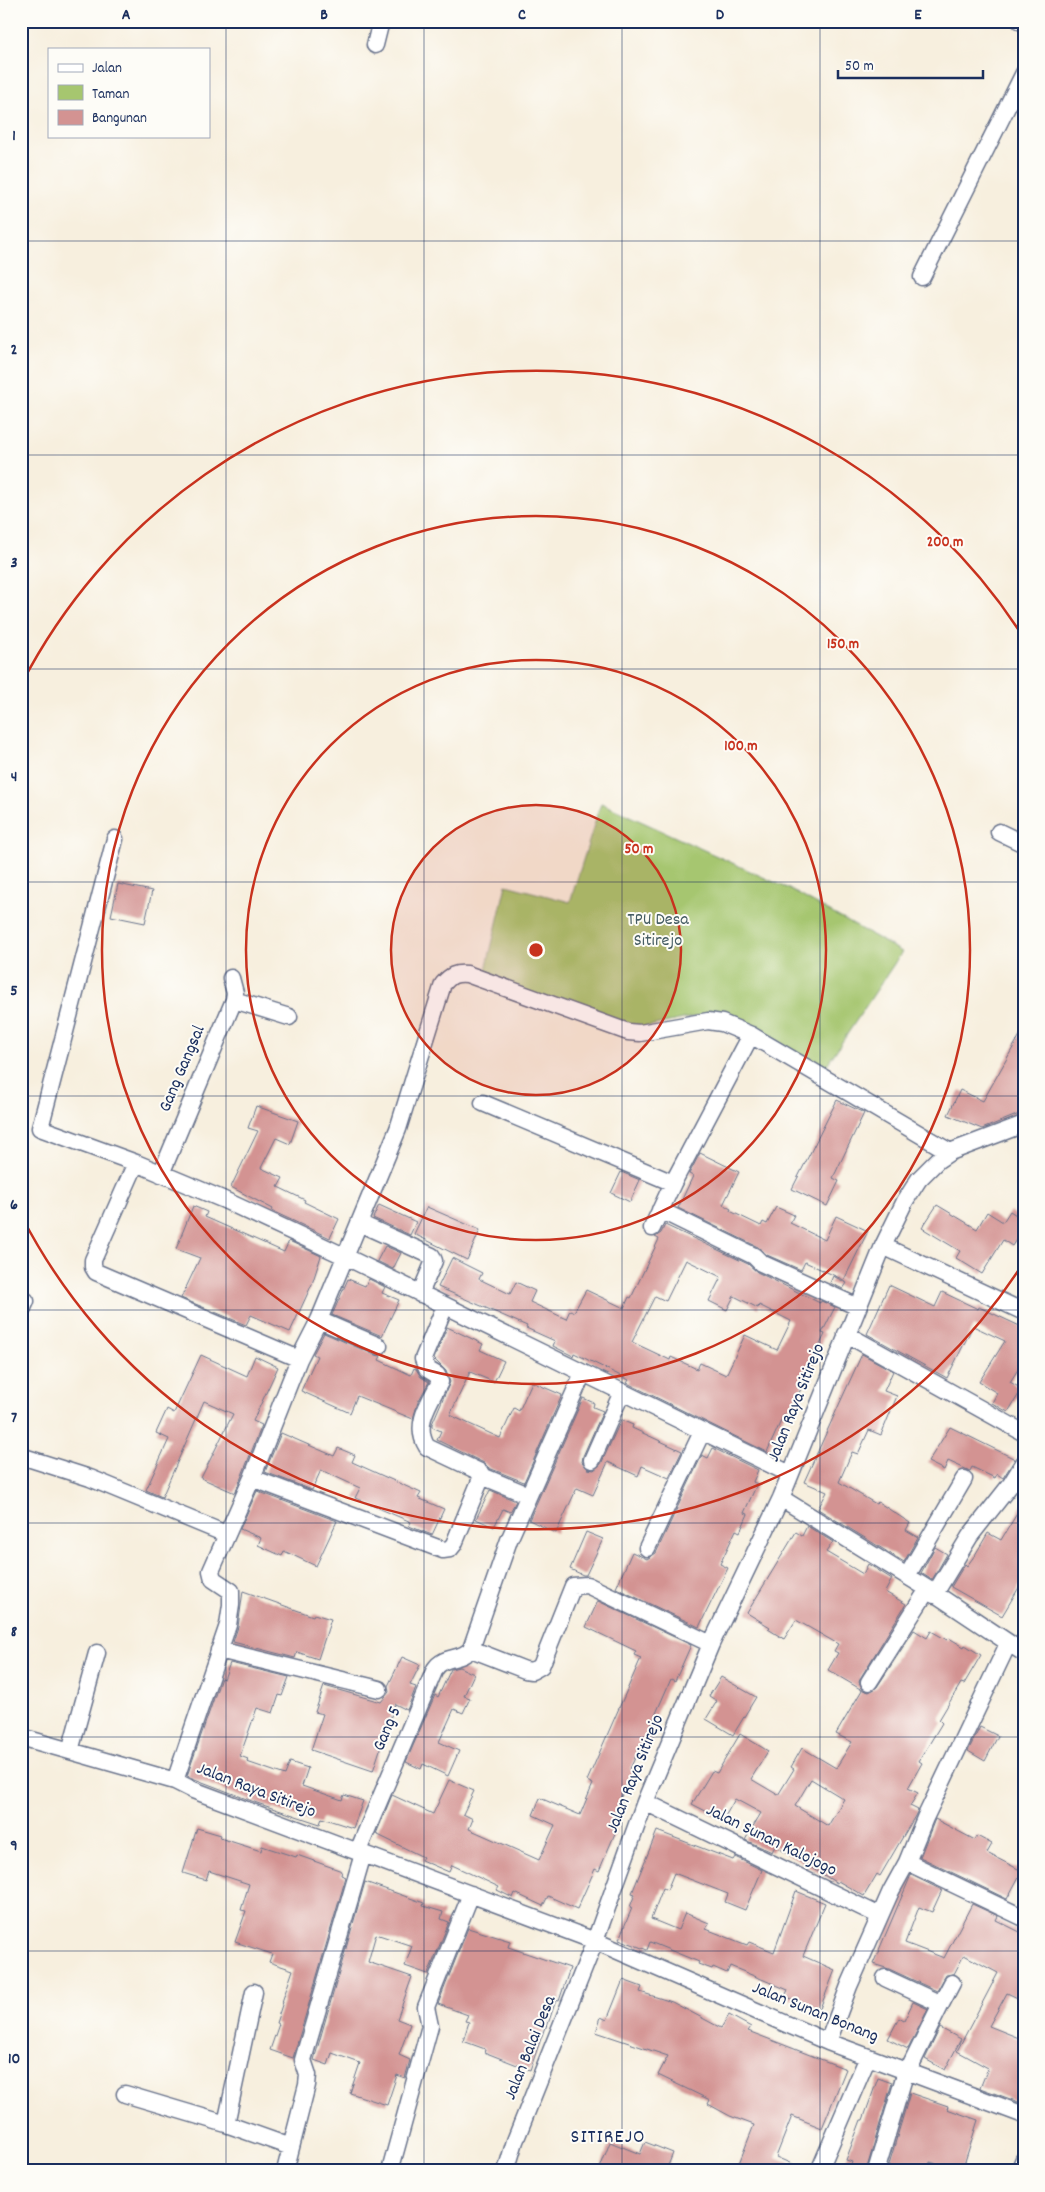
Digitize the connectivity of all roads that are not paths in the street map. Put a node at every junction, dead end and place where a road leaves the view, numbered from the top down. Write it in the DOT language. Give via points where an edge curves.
graph roads {
  1 [pos="381,21"];
  2 [pos="1020,21"];
  3 [pos="1024,23"];
  4 [pos="376,45"];
  5 [pos="1024,73"];
  6 [pos="922,277"];
  7 [pos="999,832"];
  8 [pos="115,839"];
  9 [pos="1024,844"];
  10 [pos="230,978"];
  11 [pos="234,1000"];
  12 [pos="289,1017"];
  13 [pos="750,1035"];
  14 [pos="483,1103"];
  15 [pos="1024,1124"];
  16 [pos="950,1152"];
  17 [pos="136,1163"];
  18 [pos="161,1174"];
  19 [pos="673,1183"];
  20 [pos="660,1210"];
  21 [pos="360,1223"];
  22 [pos="652,1228"];
  23 [pos="883,1246"];
  24 [pos="344,1256"];
  25 [pos="420,1294"];
  26 [pos="445,1306"];
  27 [pos="858,1307"];
  28 [pos="1024,1312"];
  29 [pos="319,1320"];
  30 [pos="846,1334"];
  31 [pos="379,1346"];
  32 [pos="299,1359"];
  33 [pos="583,1374"];
  34 [pos="622,1392"];
  35 [pos="702,1432"];
  36 [pos="1024,1433"];
  37 [pos="21,1456"];
  38 [pos="592,1460"];
  39 [pos="1024,1464"];
  40 [pos="790,1474"];
  41 [pos="482,1476"];
  42 [pos="252,1478"];
  43 [pos="964,1479"];
  44 [pos="528,1495"];
  45 [pos="781,1498"];
  46 [pos="226,1534"];
  47 [pos="647,1548"];
  48 [pos="907,1576"];
  49 [pos="931,1592"];
  50 [pos="711,1644"];
  51 [pos="472,1645"];
  52 [pos="1018,1647"];
  53 [pos="219,1650"];
  54 [pos="97,1653"];
  55 [pos="869,1682"];
  56 [pos="379,1689"];
  57 [pos="21,1737"];
  58 [pos="70,1751"];
  59 [pos="175,1782"];
  60 [pos="645,1802"];
  61 [pos="360,1852"];
  62 [pos="907,1862"];
  63 [pos="471,1894"];
  64 [pos="880,1916"];
  65 [pos="1024,1918"];
  66 [pos="595,1941"];
  67 [pos="885,1978"];
  68 [pos="952,1983"];
  69 [pos="254,1992"];
  70 [pos="941,2004"];
  71 [pos="828,2042"];
  72 [pos="868,2056"];
  73 [pos="907,2071"];
  74 [pos="125,2094"];
  75 [pos="1024,2115"];
  76 [pos="226,2124"];
  77 [pos="291,2146"];
  78 [pos="1024,2159"];
  79 [pos="507,2170"];
  80 [pos="285,2171"];
  81 [pos="390,2171"];
  82 [pos="819,2171"];
  83 [pos="876,2171"];
  84 [pos="1019,2171"];
  1 -- 4 [label="street"];
  2 -- 3 [label="street"];
  5 -- 6 [label="street"];
  7 -- 9 [label="street"];
  8 -- 17 [label="street" via="40,1128"];
  10 -- 11 [label="street"];
  11 -- 12 [label="street"];
  11 -- 18 [label="street, Gang Gangsal"];
  13 -- 16 [label="street"];
  13 -- 19 [label="street"];
  13 -- 21 [label="street" via="708,1020 640,1033 628,1032 467,974 456,973 444,984 398,1129"];
  14 -- 19 [label="street"];
  15 -- 16 [label="street, Jalan Raya Sitirejo"];
  16 -- 23 [label="street, Jalan Raya Sitirejo" via="919,1179"];
  17 -- 18 [label="street"];
  17 -- 32 [label="street" via="93,1260 96,1272"];
  18 -- 24 [label="street"];
  19 -- 20 [label="street"];
  20 -- 22 [label="street"];
  20 -- 27 [label="street" via="754,1256 761,1263"];
  21 -- 24 [label="street"];
  21 -- 25 [label="street" via="434,1258"];
  23 -- 27 [label="street, Jalan Raya Sitirejo"];
  23 -- 28 [label="street"];
  24 -- 25 [label="street"];
  24 -- 29 [label="street"];
  25 -- 26 [label="street"];
  26 -- 33 [label="street"];
  26 -- 41 [label="street" via="423,1359 426,1369 437,1375 440,1382 421,1420 420,1434 427,1447 480,1472"];
  27 -- 30 [label="street, Jalan Raya Sitirejo"];
  29 -- 31 [label="street"];
  29 -- 32 [label="street"];
  30 -- 36 [label="street"];
  30 -- 40 [label="street, Jalan Raya Sitirejo"];
  32 -- 42 [label="street"];
  33 -- 34 [label="street"];
  33 -- 44 [label="street"];
  34 -- 35 [label="street"];
  34 -- 38 [label="street"];
  35 -- 40 [label="street"];
  35 -- 47 [label="street"];
  37 -- 46 [label="street" via="90,1478"];
  39 -- 49 [label="street"];
  40 -- 45 [label="street, Jalan Raya Sitirejo"];
  41 -- 42 [label="street" via="454,1544 443,1550"];
  41 -- 44 [label="street"];
  42 -- 46 [label="street"];
  43 -- 48 [label="street"];
  44 -- 51 [label="street"];
  45 -- 48 [label="street"];
  45 -- 50 [label="street, Jalan Raya Sitirejo"];
  46 -- 53 [label="street" via="211,1571 213,1579 228,1588 231,1596 228,1626"];
  48 -- 49 [label="street"];
  49 -- 52 [label="street"];
  49 -- 55 [label="street"];
  50 -- 51 [label="street" via="580,1584 573,1586 537,1669 526,1670"];
  50 -- 60 [label="street, Jalan Raya Sitirejo"];
  51 -- 61 [label="street, Gang 5" via="460,1658 444,1660 435,1669"];
  52 -- 62 [label="street" via="924,1818"];
  53 -- 56 [label="street"];
  53 -- 59 [label="street"];
  54 -- 58 [label="street"];
  57 -- 58 [label="street, Jalan Raya Sitirejo"];
  58 -- 59 [label="street, Jalan Raya Sitirejo"];
  59 -- 61 [label="street, Jalan Raya Sitirejo"];
  60 -- 64 [label="street, Jalan Sunan Kalojogo"];
  60 -- 66 [label="street, Jalan Raya Sitirejo"];
  61 -- 63 [label="street, Jalan Raya Sitirejo"];
  61 -- 77 [label="street, Gang 5" via="303,2060 307,2085"];
  62 -- 64 [label="street"];
  62 -- 65 [label="street"];
  63 -- 66 [label="street, Jalan Raya Sitirejo"];
  63 -- 81 [label="street" via="426,2007 430,2026"];
  64 -- 71 [label="street"];
  66 -- 71 [label="street, Jalan Sunan Bonang"];
  66 -- 79 [label="street, Jalan Balai Desa" via="515,2141"];
  67 -- 70 [label="street"];
  68 -- 70 [label="street"];
  69 -- 76 [label="street"];
  70 -- 73 [label="street"];
  71 -- 72 [label="street, Jalan Sunan Bonang"];
  72 -- 73 [label="street, Jalan Sunan Bonang"];
  72 -- 82 [label="street"];
  73 -- 75 [label="street, Jalan Sunan Bonang"];
  73 -- 83 [label="street"];
  74 -- 76 [label="street"];
  76 -- 77 [label="street"];
  77 -- 80 [label="street, Gang 5"];
  78 -- 84 [label="street"];
}
